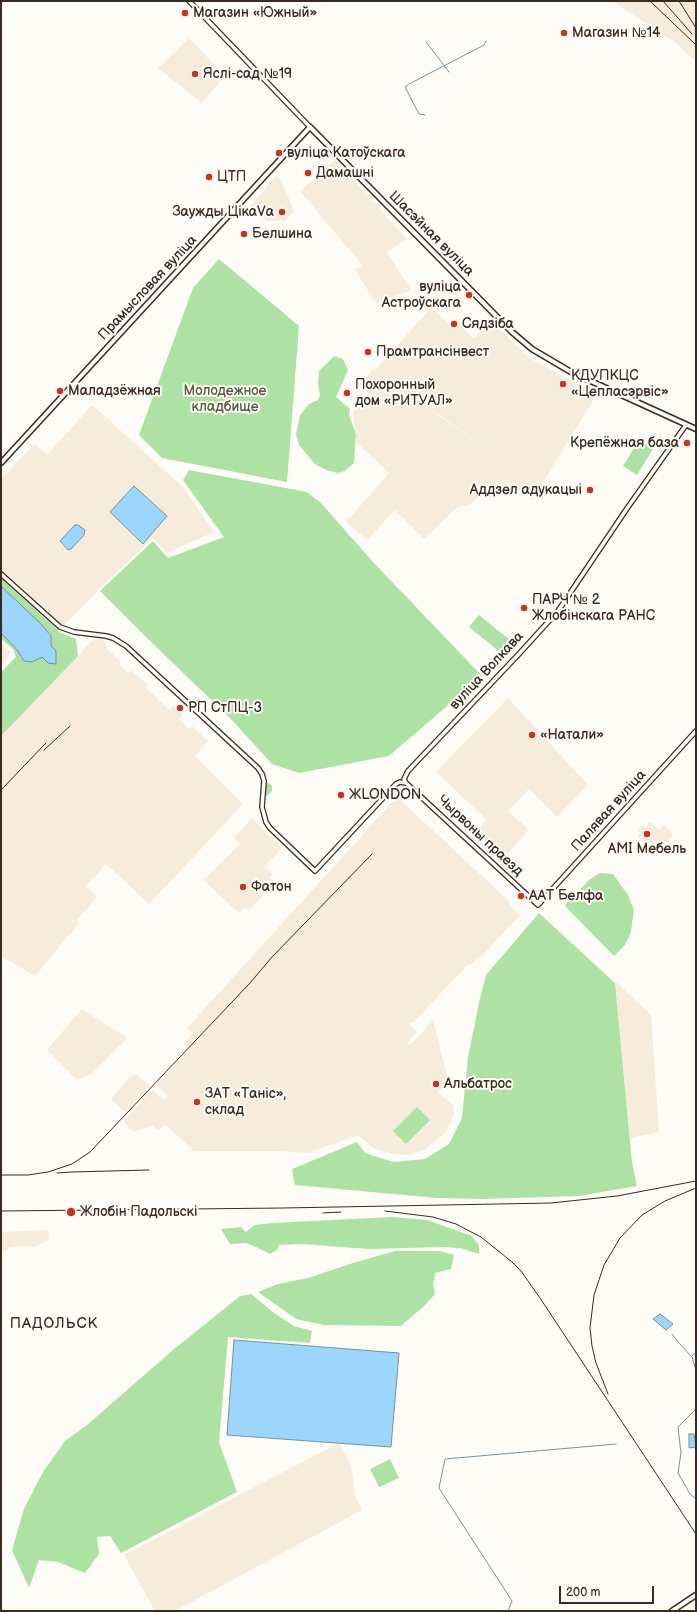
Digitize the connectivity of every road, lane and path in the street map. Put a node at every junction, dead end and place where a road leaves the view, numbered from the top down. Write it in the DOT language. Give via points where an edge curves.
graph roads {
  1 [pos="189,1"];
  2 [pos="310,127"];
  3 [pos="686,425"];
  4 [pos="696,430"];
  5 [pos="1,463"];
  6 [pos="1,574"];
  7 [pos="696,731"];
  8 [pos="406,783"];
  9 [pos="538,905"];
  10 [pos="696,1595"];
  11 [pos="672,1611"];
  1 -- 2 [label="street, Шасэйная вуліца"];
  2 -- 3 [label="main road, Шасэйная вуліца" via="512,332 532,349 571,372"];
  2 -- 5 [label="main road, Прамысловая вуліца"];
  3 -- 4 [label="main road, Шасэйная вуліца"];
  3 -- 8 [label="street, вуліца Волкава" via="558,611 408,771 404,779"];
  6 -- 8 [label="street" via="60,627 74,632 113,638 126,646 258,768 264,781 262,807 266,822 315,871 396,784"];
  7 -- 9 [label="street, Палявая вуліца"];
  8 -- 9 [label="street, Чырвоны праезд"];
  10 -- 11 [label="main road"];
}
